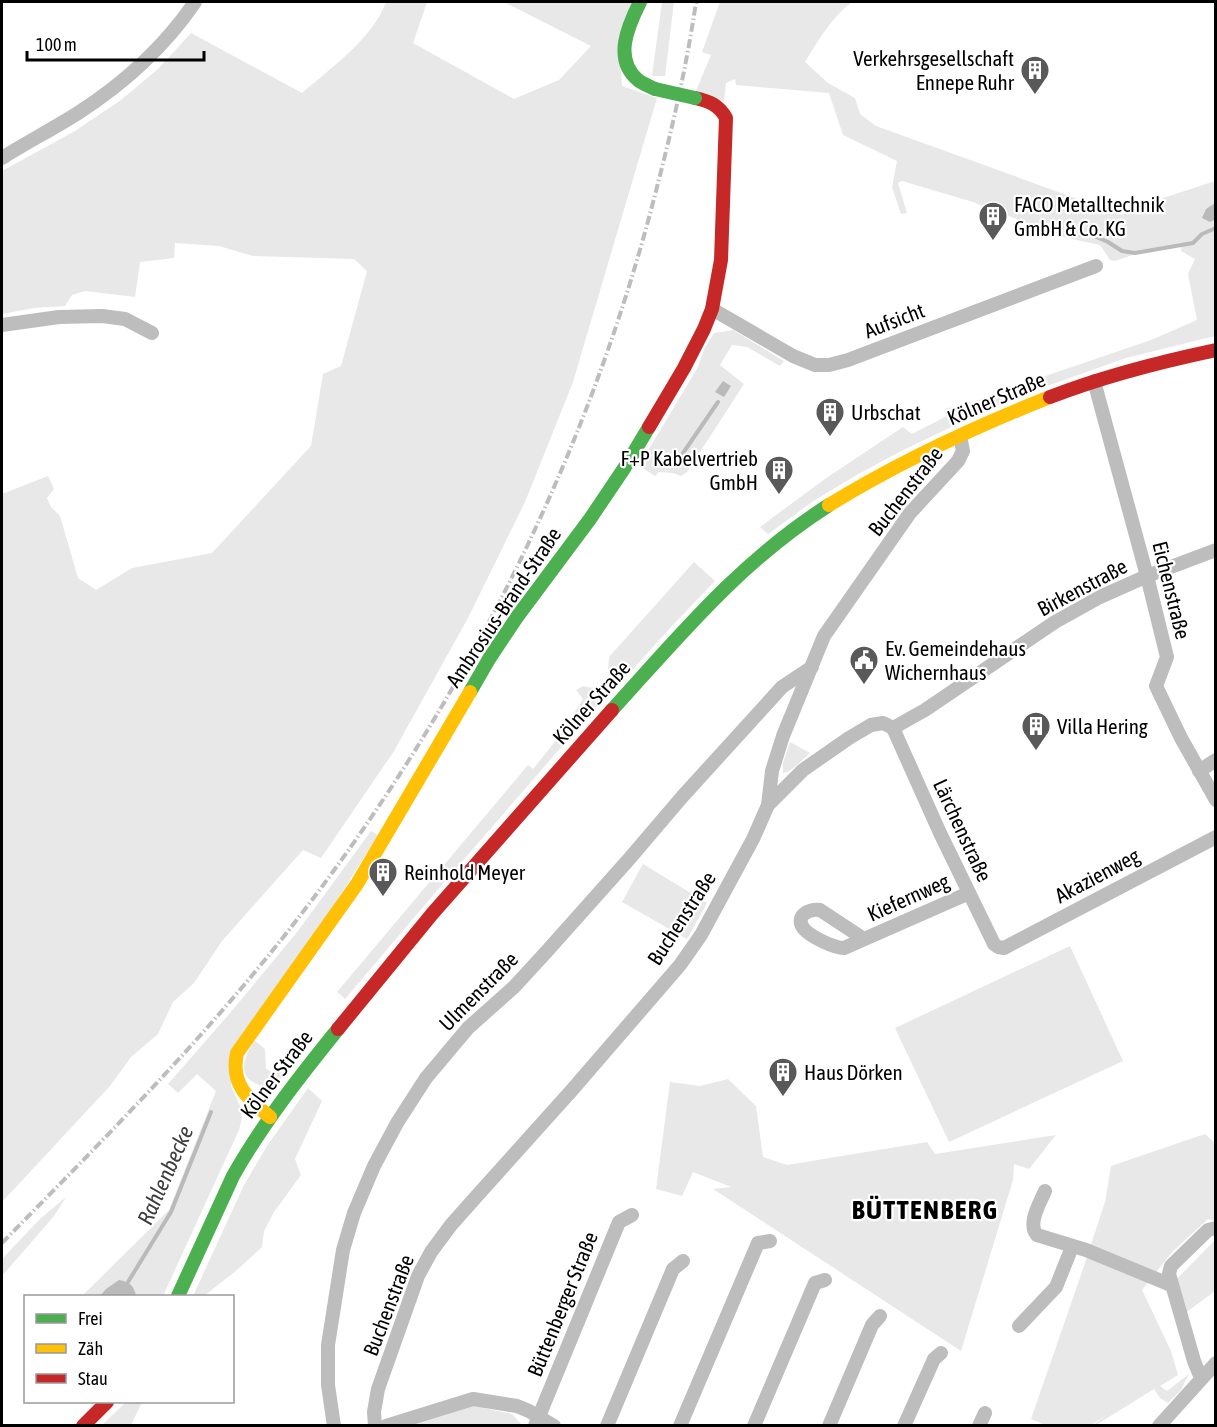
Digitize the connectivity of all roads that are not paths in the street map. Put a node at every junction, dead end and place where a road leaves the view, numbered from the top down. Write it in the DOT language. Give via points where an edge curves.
graph roads {
  1 [pos="195,2"];
  2 [pos="640,2"];
  3 [pos="2,158"];
  4 [pos="1096,266"];
  5 [pos="712,309"];
  6 [pos="2,325"];
  7 [pos="152,333"];
  8 [pos="1215,350"];
  9 [pos="1094,381"];
  10 [pos="960,436"];
  11 [pos="1215,550"];
  12 [pos="1147,576"];
  13 [pos="812,667"];
  14 [pos="893,728"];
  15 [pos="1215,760"];
  16 [pos="1199,771"];
  17 [pos="1215,800"];
  18 [pos="768,805"];
  19 [pos="1215,837"];
  20 [pos="969,894"];
  21 [pos="864,939"];
  22 [pos="998,948"];
  23 [pos="270,1116"];
  24 [pos="1045,1191"];
  25 [pos="632,1215"];
  26 [pos="1215,1228"];
  27 [pos="770,1241"];
  28 [pos="1072,1246"];
  29 [pos="682,1261"];
  30 [pos="825,1280"];
  31 [pos="1171,1285"];
  32 [pos="178,1295"];
  33 [pos="880,1316"];
  34 [pos="1018,1326"];
  35 [pos="941,1353"];
  36 [pos="1215,1363"];
  37 [pos="1201,1378"];
  38 [pos="105,1403"];
  39 [pos="537,1421"];
  40 [pos="83,1425"];
  41 [pos="334,1425"];
  42 [pos="375,1425"];
  43 [pos="386,1425"];
  44 [pos="554,1425"];
  45 [pos="607,1425"];
  46 [pos="680,1425"];
  47 [pos="754,1425"];
  48 [pos="829,1425"];
  49 [pos="904,1425"];
  50 [pos="1159,1425"];
  1 -- 3 [label="street" via="157,49 121,82"];
  2 -- 5 [label="main road, Ambrosius-Brand-Straße, bridge" via="624,45 631,72 655,89 719,107 726,118 721,260"];
  4 -- 5 [label="street, Aufsicht" via="829,365 815,365 793,356"];
  5 -- 23 [label="main road, Ambrosius-Brand-Straße" via="684,368 625,466 489,659 357,884 237,1053 237,1081 251,1102"];
  6 -- 7 [label="street" via="102,316 125,319"];
  8 -- 9 [label="main road, Kölner Straße"];
  9 -- 10 [label="main road, Kölner Straße"];
  9 -- 12 [label="street, Eichenstraße"];
  10 -- 13 [label="street, Buchenstraße" via="963,451 958,461 910,513 824,636"];
  10 -- 23 [label="main road, Kölner Straße" via="828,505 732,581 662,653 436,909"];
  11 -- 12 [label="street, Birkenstraße"];
  12 -- 14 [label="street, Birkenstraße" via="1055,622"];
  12 -- 16 [label="street, Eichenstraße" via="1167,657 1156,686"];
  13 -- 18 [label="street, Buchenstraße" via="783,736 772,771"];
  13 -- 41 [label="street, Ulmenstraße" via="782,687 514,987 445,1053 397,1123 354,1213 343,1250 328,1345"];
  14 -- 18 [label="street, Birkenstraße" via="883,723 871,725 849,738 803,770"];
  14 -- 20 [label="street, Lärchenstraße"];
  15 -- 16 [label="street"];
  16 -- 17 [label="street, Eichenstraße"];
  18 -- 42 [label="street, Buchenstraße" via="701,935 680,965 431,1252 418,1276 378,1389"];
  19 -- 22 [label="street, Akazienweg"];
  20 -- 21 [label="street, Kiefernweg"];
  20 -- 22 [label="street, Lärchenstraße"];
  23 -- 32 [label="main road, Kölner Straße" via="233,1176"];
  24 -- 28 [label="street" via="1034,1231"];
  25 -- 39 [label="street, Büttenberger Straße" via="619,1222"];
  26 -- 31 [label="street" via="1208,1230 1171,1266"];
  27 -- 46 [label="street" via="758,1243"];
  28 -- 31 [label="street"];
  28 -- 34 [label="street" via="1056,1287"];
  29 -- 45 [label="street" via="673,1269"];
  30 -- 47 [label="street" via="815,1284"];
  31 -- 37 [label="street"];
  33 -- 48 [label="street" via="872,1325"];
  35 -- 49 [label="street" via="934,1359"];
  36 -- 37 [label="street"];
  37 -- 50 [label="street"];
  38 -- 40 [label="main road"];
  39 -- 43 [label="street" via="517,1406 474,1399"];
  39 -- 44 [label="street"];
}
